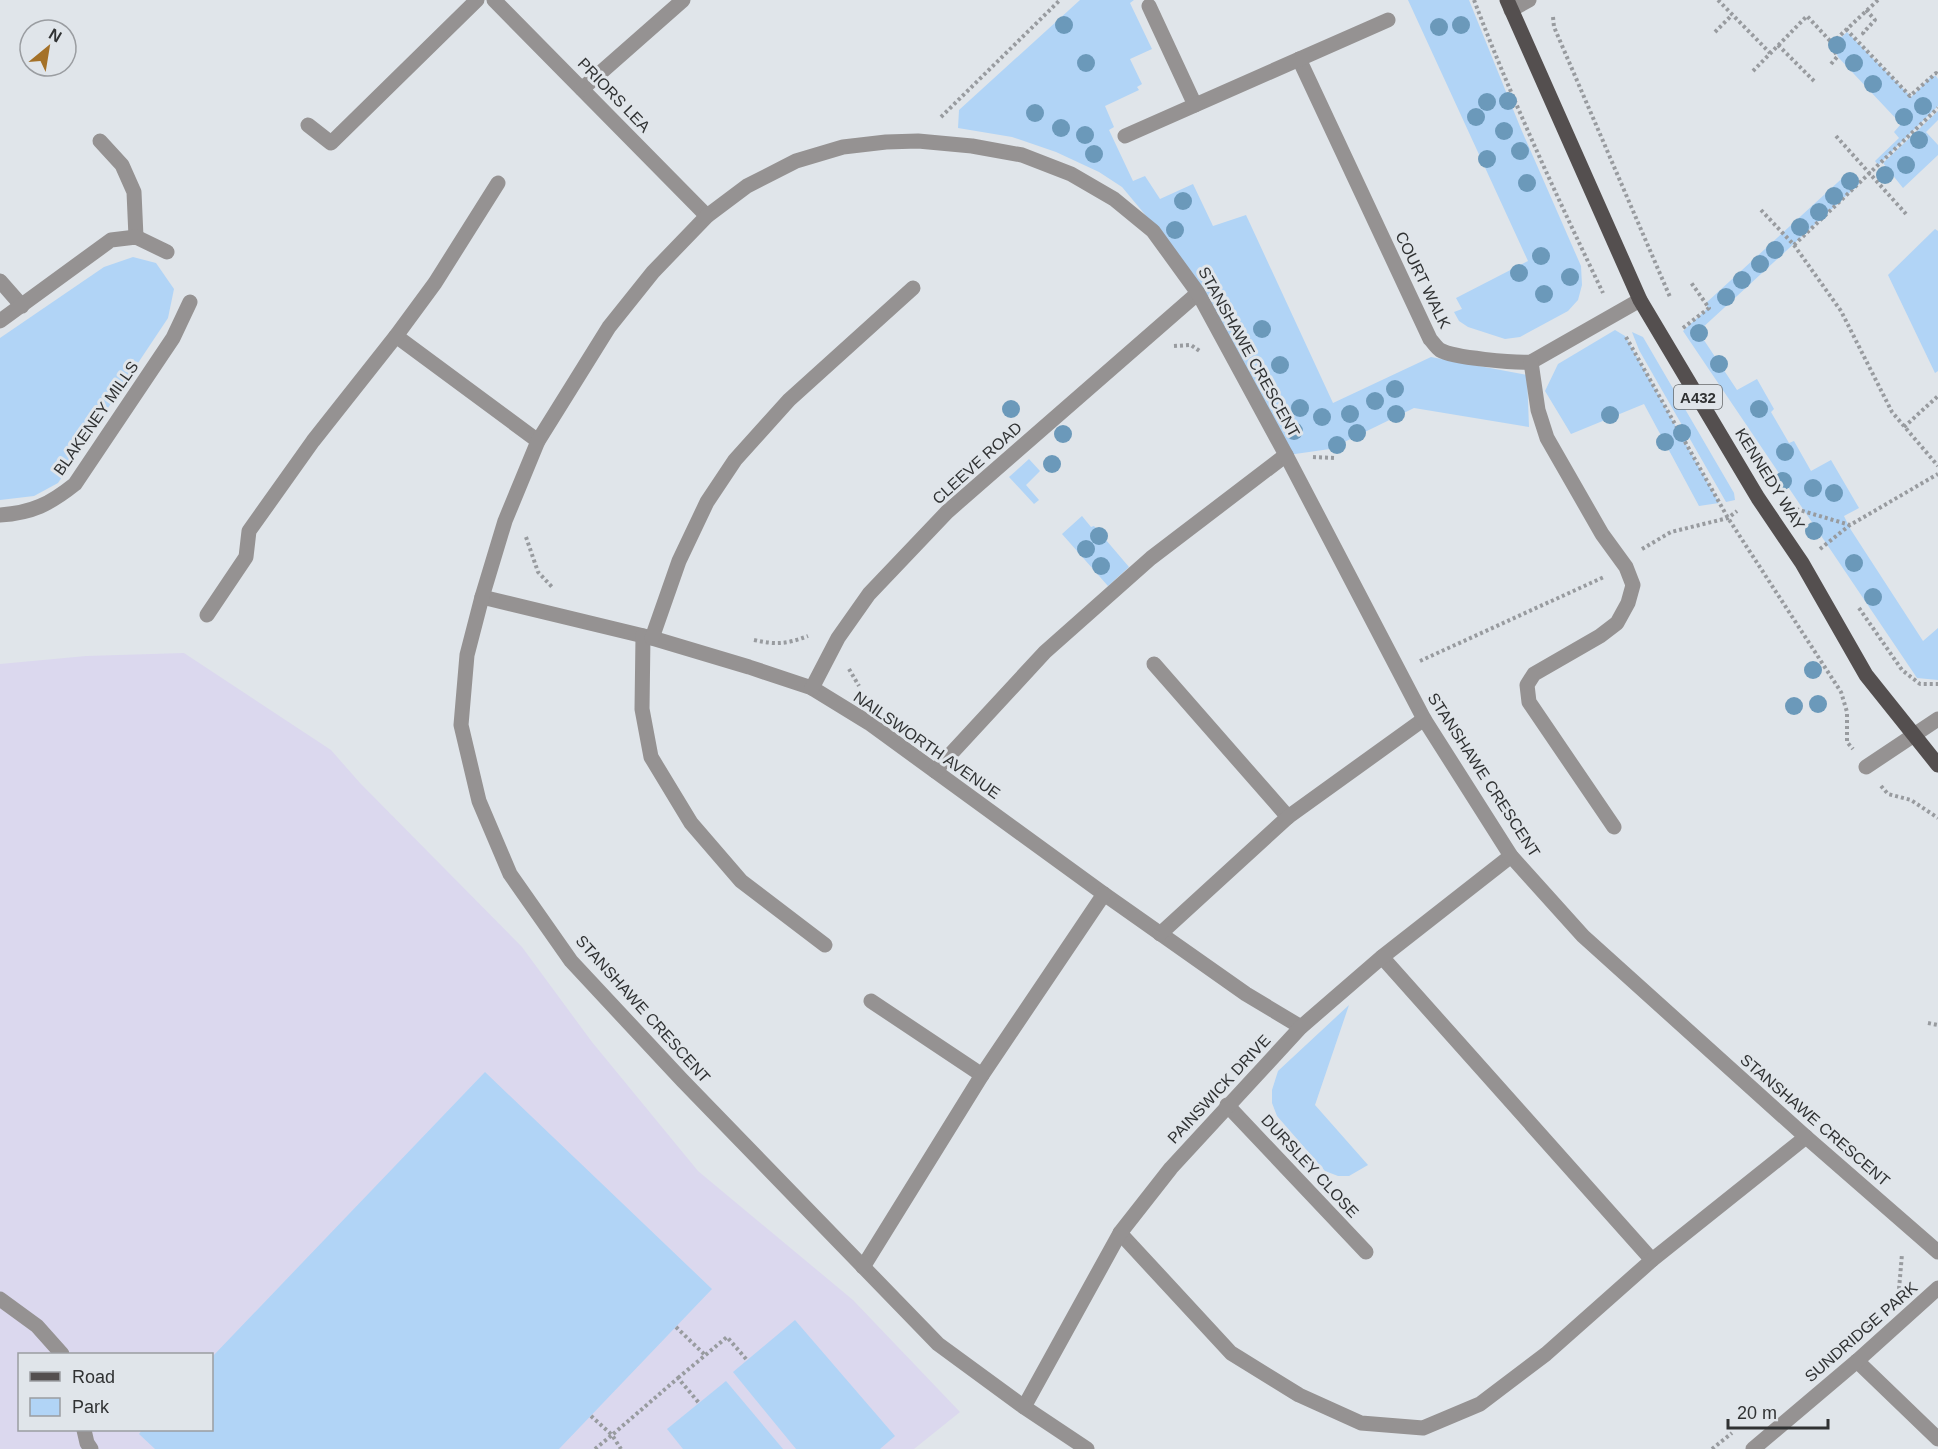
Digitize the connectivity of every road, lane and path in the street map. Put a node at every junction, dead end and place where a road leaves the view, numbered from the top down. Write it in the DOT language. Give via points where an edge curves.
graph roads {
  1 [pos="477,0"];
  2 [pos="494,0"];
  3 [pos="683,0"];
  4 [pos="1060,0"];
  5 [pos="1529,0"];
  6 [pos="1718,0"];
  7 [pos="1878,0"];
  8 [pos="1509,5"];
  9 [pos="1149,6"];
  10 [pos="1866,10"];
  11 [pos="1732,15"];
  12 [pos="1553,17"];
  13 [pos="1388,20"];
  14 [pos="1846,29"];
  15 [pos="1715,32"];
  16 [pos="1866,36"];
  17 [pos="1832,43"];
  18 [pos="1778,45"];
  19 [pos="1770,53"];
  20 [pos="1299,59"];
  21 [pos="1830,64"];
  22 [pos="1753,71"];
  23 [pos="1938,75"];
  24 [pos="1814,81"];
  25 [pos="582,89"];
  26 [pos="1196,105"];
  27 [pos="1938,108"];
  28 [pos="308,125"];
  29 [pos="1125,136"];
  30 [pos="1836,136"];
  31 [pos="100,141"];
  32 [pos="918,141"];
  33 [pos="1869,173"];
  34 [pos="498,183"];
  35 [pos="1761,210"];
  36 [pos="1906,214"];
  37 [pos="707,216"];
  38 [pos="136,237"];
  39 [pos="1794,245"];
  40 [pos="167,252"];
  41 [pos="0,281"];
  42 [pos="1690,281"];
  43 [pos="913,288"];
  44 [pos="1198,293"];
  45 [pos="1670,298"];
  46 [pos="1640,300"];
  47 [pos="190,302"];
  48 [pos="22,306"];
  49 [pos="1173,315"];
  50 [pos="1679,318"];
  51 [pos="0,321"];
  52 [pos="1683,328"];
  53 [pos="396,336"];
  54 [pos="1687,336"];
  55 [pos="1665,341"];
  56 [pos="1191,345"];
  57 [pos="1168,346"];
  58 [pos="1209,357"];
  59 [pos="1531,362"];
  60 [pos="1938,396"];
  61 [pos="1904,427"];
  62 [pos="538,441"];
  63 [pos="1286,455"];
  64 [pos="1938,466"];
  65 [pos="1938,474"];
  66 [pos="1758,498"];
  67 [pos="0,515"];
  68 [pos="1797,516"];
  69 [pos="1850,525"];
  70 [pos="524,531"];
  71 [pos="1814,541"];
  72 [pos="1626,567"];
  73 [pos="558,589"];
  74 [pos="482,597"];
  75 [pos="1852,598"];
  76 [pos="207,615"];
  77 [pos="808,636"];
  78 [pos="647,637"];
  79 [pos="743,638"];
  80 [pos="846,663"];
  81 [pos="1155,664"];
  82 [pos="1397,672"];
  83 [pos="1938,684"];
  84 [pos="812,688"];
  85 [pos="864,691"];
  86 [pos="1424,719"];
  87 [pos="1938,719"];
  88 [pos="1913,736"];
  89 [pos="1938,765"];
  90 [pos="1866,767"];
  91 [pos="935,771"];
  92 [pos="1288,817"];
  93 [pos="1938,818"];
  94 [pos="1614,827"];
  95 [pos="1510,856"];
  96 [pos="1104,894"];
  97 [pos="1160,934"];
  98 [pos="825,945"];
  99 [pos="1382,957"];
  100 [pos="871,1001"];
  101 [pos="1928,1023"];
  102 [pos="1938,1024"];
  103 [pos="1302,1027"];
  104 [pos="982,1075"];
  105 [pos="1227,1106"];
  106 [pos="1806,1137"];
  107 [pos="1120,1233"];
  108 [pos="1366,1252"];
  109 [pos="1938,1252"];
  110 [pos="1652,1260"];
  111 [pos="863,1267"];
  112 [pos="1938,1288"];
  113 [pos="0,1299"];
  114 [pos="676,1327"];
  115 [pos="61,1353"];
  116 [pos="705,1355"];
  117 [pos="747,1360"];
  118 [pos="1857,1361"];
  119 [pos="678,1378"];
  120 [pos="699,1403"];
  121 [pos="1024,1407"];
  122 [pos="591,1416"];
  123 [pos="84,1431"];
  124 [pos="612,1435"];
  125 [pos="1938,1439"];
  126 [pos="91,1449"];
  127 [pos="595,1449"];
  128 [pos="621,1449"];
  129 [pos="1087,1449"];
  130 [pos="1753,1449"];
  1 -- 28 [label="street" via="331,143"];
  2 -- 25 [label="street, PRIORS LEA"];
  3 -- 25 [label="street"];
  4 -- 32 [label="path"];
  5 -- 8 [label="street"];
  6 -- 11 [label="path"];
  7 -- 10 [label="path"];
  8 -- 46 [label="main road, KENNEDY WAY / A432"];
  9 -- 26 [label="street"];
  10 -- 14 [label="path"];
  10 -- 16 [label="path" via="1875,20 1863,33"];
  11 -- 15 [label="path"];
  11 -- 19 [label="path"];
  12 -- 45 [label="path" via="1558,37"];
  13 -- 20 [label="street"];
  14 -- 17 [label="path"];
  14 -- 23 [label="path" via="1910,96"];
  17 -- 18 [label="path" via="1807,16"];
  17 -- 21 [label="path" via="1837,57"];
  18 -- 19 [label="path"];
  18 -- 24 [label="path"];
  19 -- 22 [label="path"];
  20 -- 26 [label="street"];
  20 -- 59 [label="street, COURT WALK" via="1430,339 1440,350 1456,355"];
  25 -- 37 [label="street, PRIORS LEA"];
  26 -- 29 [label="street"];
  27 -- 33 [label="path"];
  30 -- 33 [label="path"];
  31 -- 38 [label="street" via="122,165 134,192"];
  32 -- 37 [label="street, STANSHAWE CRESCENT" via="843,147 796,161 747,186"];
  32 -- 44 [label="street, STANSHAWE CRESCENT" via="1022,155 1071,174 1114,200 1153,231"];
  33 -- 36 [label="path"];
  33 -- 39 [label="path"];
  34 -- 53 [label="street" via="435,283"];
  35 -- 39 [label="path"];
  37 -- 62 [label="street, STANSHAWE CRESCENT" via="652,272 609,327"];
  38 -- 40 [label="street"];
  38 -- 48 [label="street" via="111,240"];
  39 -- 61 [label="path" via="1841,311 1892,412"];
  41 -- 48 [label="street"];
  42 -- 52 [label="path" via="1708,308"];
  43 -- 78 [label="street" via="789,400 735,460 707,502"];
  44 -- 49 [label="street, CLEEVE ROAD"];
  44 -- 63 [label="street, STANSHAWE CRESCENT"];
  46 -- 55 [label="main road, KENNEDY WAY / A432"];
  46 -- 59 [label="street"];
  47 -- 67 [label="street, BLAKENEY MILLS" via="173,338 75,484 53,501 19,514"];
  48 -- 51 [label="street"];
  49 -- 56 [label="path"];
  49 -- 84 [label="street, CLEEVE ROAD" via="947,512 869,594 838,638"];
  50 -- 52 [label="path"];
  52 -- 54 [label="path"];
  52 -- 55 [label="path"];
  53 -- 62 [label="street"];
  53 -- 76 [label="street" via="249,531 246,557"];
  55 -- 66 [label="main road, KENNEDY WAY / A432"];
  56 -- 57 [label="path"];
  56 -- 58 [label="path"];
  59 -- 72 [label="street" via="1538,410 1547,438 1602,534"];
  60 -- 61 [label="path"];
  61 -- 64 [label="path"];
  62 -- 74 [label="street, STANSHAWE CRESCENT" via="505,521"];
  63 -- 82 [label="street, STANSHAWE CRESCENT"];
  63 -- 91 [label="street" via="1151,558 1045,652"];
  65 -- 69 [label="path"];
  66 -- 72 [label="path" via="1728,518 1671,532 1631,555"];
  66 -- 88 [label="main road, KENNEDY WAY / A432" via="1802,563 1866,675"];
  68 -- 69 [label="path" via="1792,508"];
  69 -- 71 [label="path" via="1819,550"];
  70 -- 73 [label="path" via="538,572 549,586"];
  72 -- 82 [label="path"];
  72 -- 94 [label="street" via="1633,585 1617,622 1534,674 1527,685 1529,702"];
  74 -- 78 [label="street, NAILSWORTH AVENUE"];
  74 -- 111 [label="street, STANSHAWE CRESCENT" via="467,655 461,724 479,801 510,874 571,960"];
  75 -- 83 [label="path" via="1902,670 1920,684"];
  77 -- 79 [label="path" via="789,643"];
  78 -- 84 [label="street, NAILSWORTH AVENUE"];
  78 -- 98 [label="street" via="642,709 651,757 691,823 741,882"];
  80 -- 85 [label="path"];
  81 -- 92 [label="street"];
  82 -- 86 [label="street, STANSHAWE CRESCENT"];
  84 -- 91 [label="street, NAILSWORTH AVENUE"];
  86 -- 92 [label="street"];
  86 -- 95 [label="street, STANSHAWE CRESCENT"];
  87 -- 88 [label="street"];
  88 -- 89 [label="main road, KENNEDY WAY / A432"];
  88 -- 90 [label="street"];
  90 -- 93 [label="path" via="1888,794 1911,800"];
  91 -- 96 [label="street, NAILSWORTH AVENUE"];
  92 -- 97 [label="street"];
  95 -- 99 [label="street, PAINSWICK DRIVE"];
  95 -- 106 [label="street, STANSHAWE CRESCENT" via="1583,936"];
  96 -- 97 [label="street, NAILSWORTH AVENUE"];
  96 -- 104 [label="street"];
  97 -- 103 [label="street, NAILSWORTH AVENUE" via="1246,994"];
  99 -- 103 [label="street, PAINSWICK DRIVE"];
  99 -- 110 [label="street"];
  100 -- 104 [label="street"];
  101 -- 102 [label="path"];
  103 -- 105 [label="street, PAINSWICK DRIVE"];
  104 -- 111 [label="street"];
  105 -- 107 [label="street, PAINSWICK DRIVE"];
  105 -- 108 [label="street, DURSLEY CLOSE"];
  106 -- 109 [label="street, STANSHAWE CRESCENT"];
  106 -- 110 [label="street"];
  107 -- 110 [label="street" via="1231,1353 1299,1395 1361,1423 1423,1428 1480,1404 1546,1354"];
  107 -- 121 [label="street, PAINSWICK DRIVE"];
  111 -- 121 [label="street, STANSHAWE CRESCENT" via="938,1344"];
  112 -- 118 [label="street, SUNDRIDGE PARK"];
  113 -- 115 [label="street" via="37,1326"];
  114 -- 116 [label="path"];
  116 -- 117 [label="path" via="727,1337"];
  116 -- 119 [label="path"];
  118 -- 125 [label="street"];
  118 -- 130 [label="street, SUNDRIDGE PARK"];
  119 -- 120 [label="path"];
  119 -- 124 [label="path"];
  121 -- 129 [label="street, STANSHAWE CRESCENT"];
  122 -- 124 [label="path"];
  123 -- 126 [label="street"];
  124 -- 127 [label="path"];
  124 -- 128 [label="path"];
}
